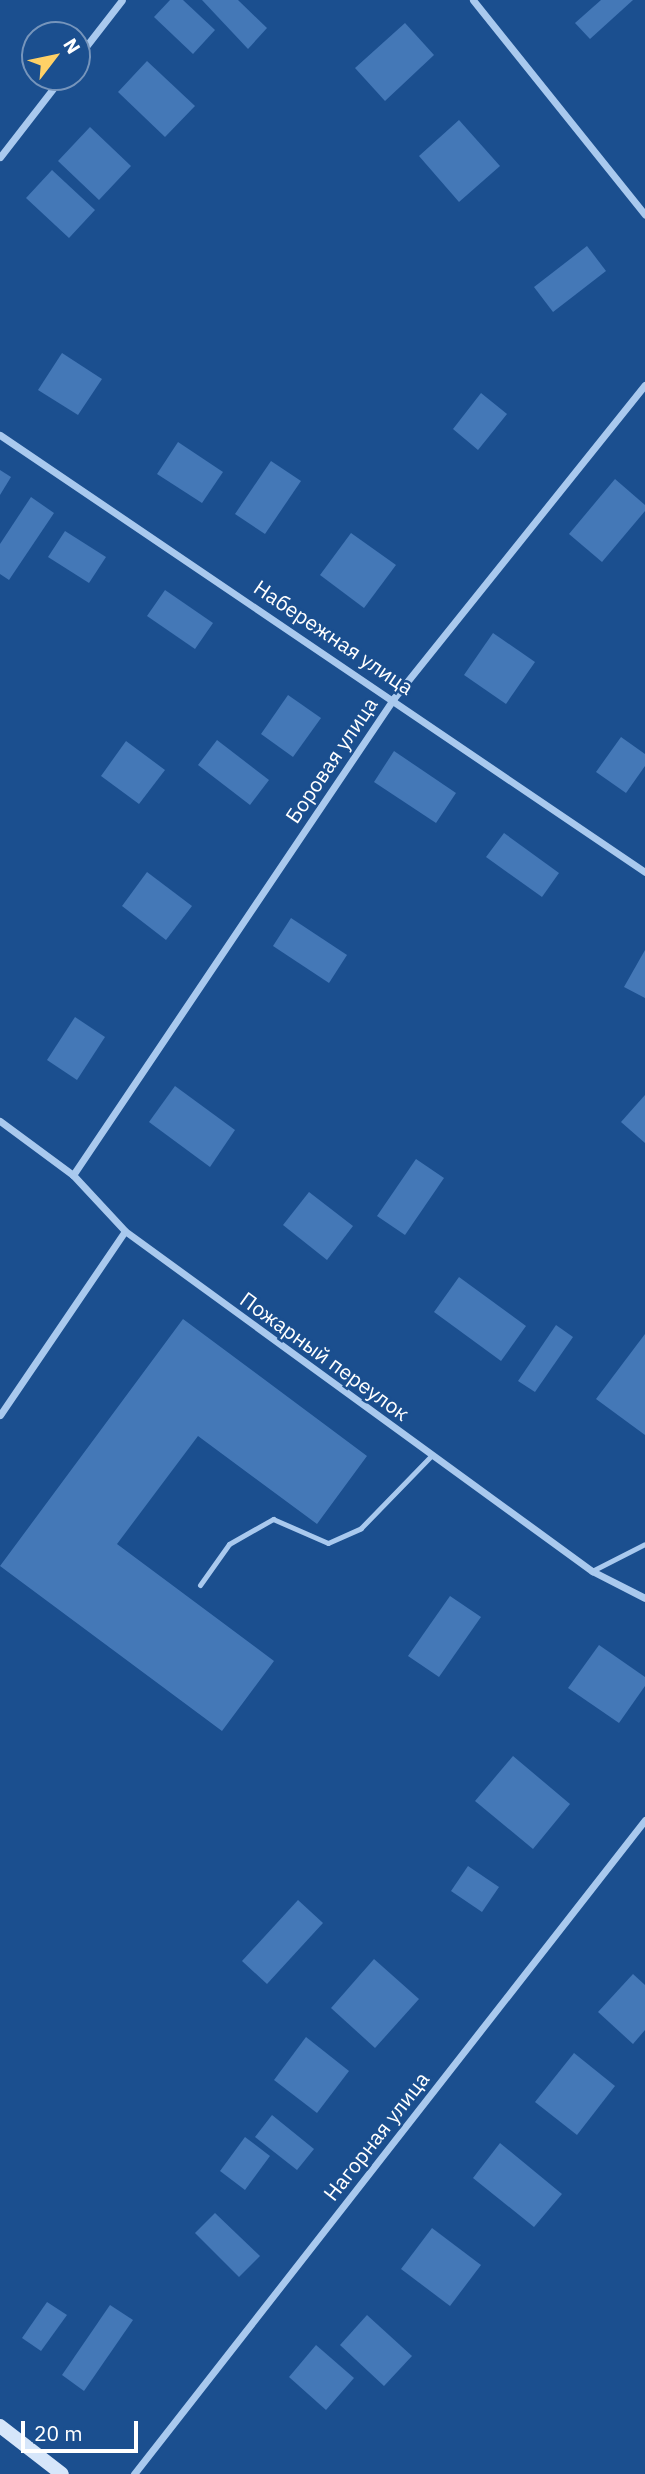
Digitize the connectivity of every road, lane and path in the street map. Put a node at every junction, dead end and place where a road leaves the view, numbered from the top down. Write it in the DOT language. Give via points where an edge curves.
graph roads {
  1 [pos="122,0"];
  2 [pos="473,0"];
  3 [pos="91,40"];
  4 [pos="51,91"];
  5 [pos="0,157"];
  6 [pos="645,215"];
  7 [pos="645,385"];
  8 [pos="0,435"];
  9 [pos="394,698"];
  10 [pos="645,872"];
  11 [pos="0,1121"];
  12 [pos="73,1175"];
  13 [pos="125,1231"];
  14 [pos="0,1415"];
  15 [pos="431,1456"];
  16 [pos="645,1544"];
  17 [pos="592,1571"];
  18 [pos="200,1585"];
  19 [pos="645,1598"];
  20 [pos="645,1820"];
  21 [pos="0,2426"];
  22 [pos="62,2474"];
  23 [pos="134,2474"];
  1 -- 3 [label="street"];
  2 -- 6 [label="street"];
  4 -- 5 [label="street"];
  7 -- 9 [label="street, Боровая улица"];
  8 -- 9 [label="street, Набережная улица"];
  9 -- 10 [label="street, Набережная улица"];
  9 -- 12 [label="street, Боровая улица"];
  11 -- 12 [label="street, Пожарный переулок"];
  12 -- 13 [label="street, Пожарный переулок"];
  13 -- 14 [label="street"];
  13 -- 15 [label="street, Пожарный переулок"];
  15 -- 17 [label="street, Пожарный переулок"];
  15 -- 18 [label="lane" via="362,1528 328,1543 273,1519 229,1544"];
  16 -- 17 [label="lane"];
  17 -- 19 [label="street, Пожарный переулок"];
  20 -- 23 [label="street, Нагорная улица"];
  21 -- 22 [label="street"];
}
